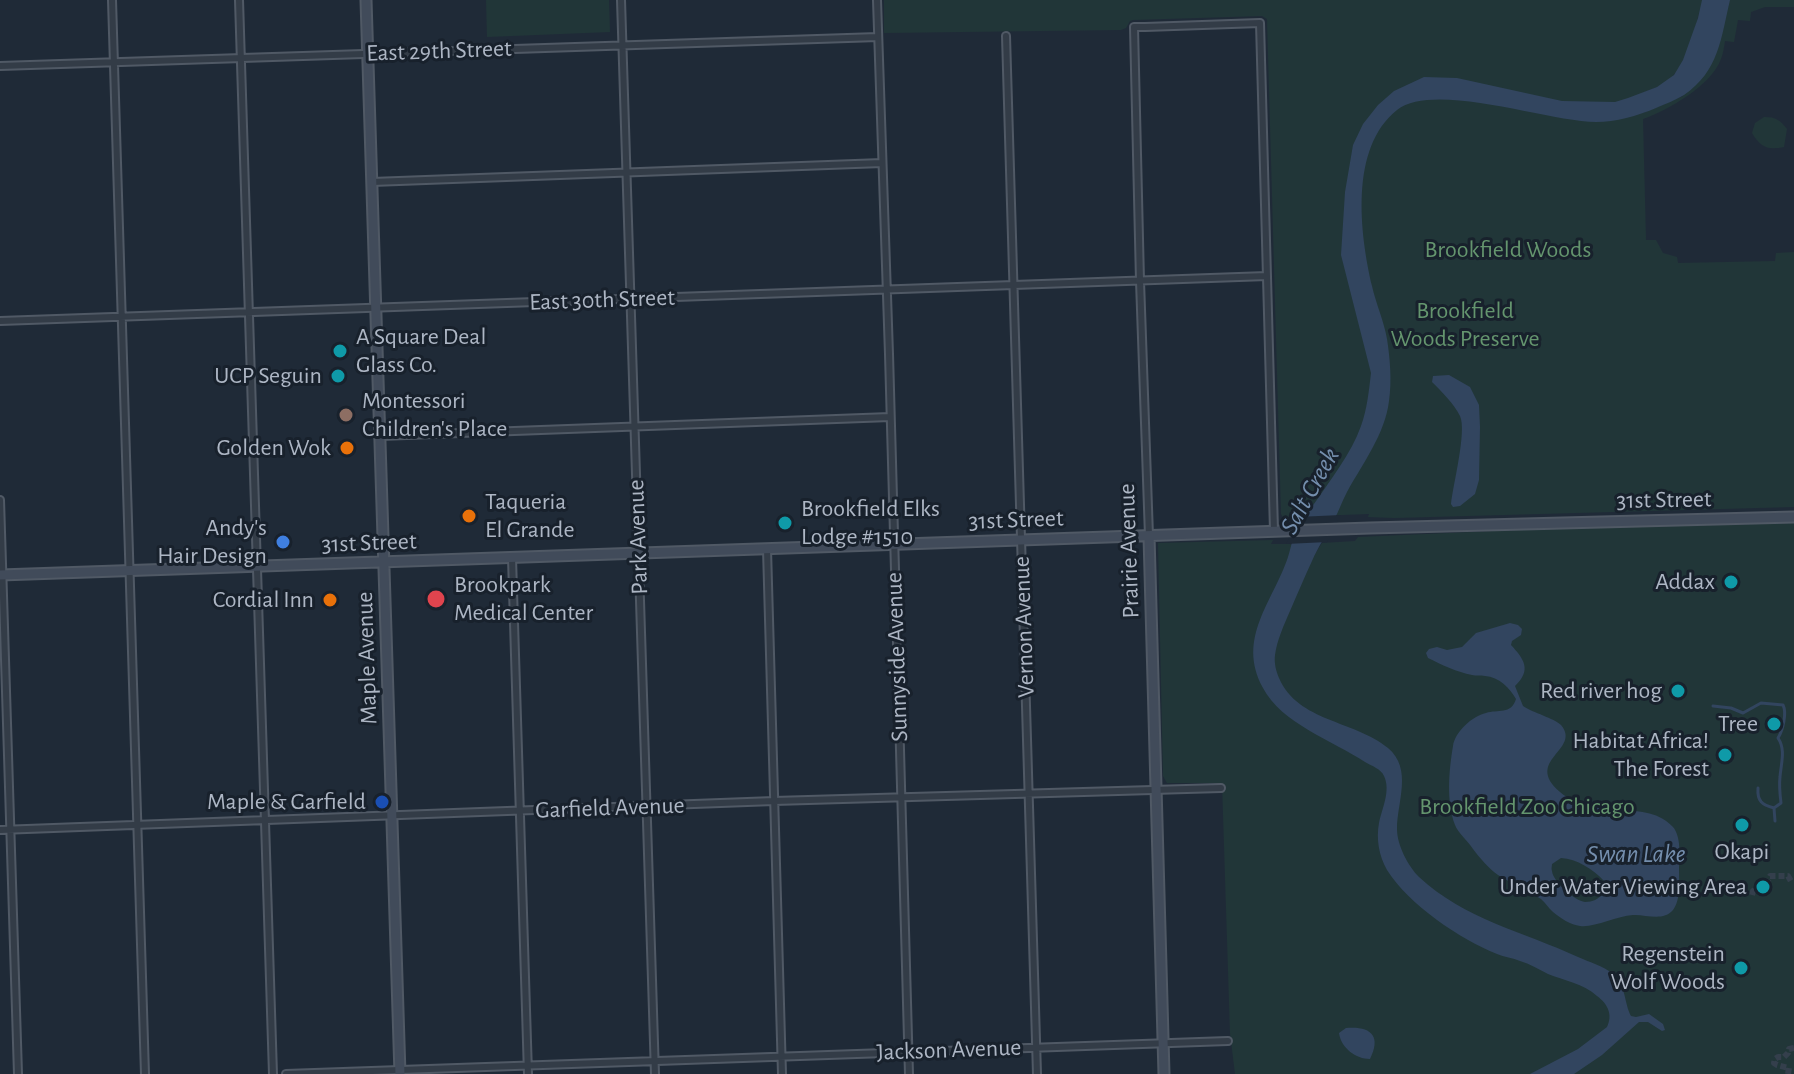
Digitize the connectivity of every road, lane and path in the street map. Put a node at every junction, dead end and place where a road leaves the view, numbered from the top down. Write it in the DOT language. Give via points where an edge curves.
graph roads {
  1 [pos="112,0"];
  2 [pos="239,0"];
  3 [pos="366,0"];
  4 [pos="621,0"];
  5 [pos="877,0"];
  6 [pos="1006,36"];
  7 [pos="878,37"];
  8 [pos="622,44"];
  9 [pos="368,53"];
  10 [pos="241,58"];
  11 [pos="114,63"];
  12 [pos="0,66"];
  13 [pos="882,163"];
  14 [pos="626,173"];
  15 [pos="372,182"];
  16 [pos="1267,276"];
  17 [pos="1140,281"];
  18 [pos="1014,285"];
  19 [pos="887,290"];
  20 [pos="629,299"];
  21 [pos="376,308"];
  22 [pos="249,312"];
  23 [pos="123,317"];
  24 [pos="0,321"];
  25 [pos="890,417"];
  26 [pos="633,426"];
  27 [pos="380,436"];
  28 [pos="0,500"];
  29 [pos="1794,517"];
  30 [pos="1274,531"];
  31 [pos="1149,536"];
  32 [pos="1021,540"];
  33 [pos="894,545"];
  34 [pos="767,549"];
  35 [pos="639,554"];
  36 [pos="512,558"];
  37 [pos="384,562"];
  38 [pos="257,567"];
  39 [pos="131,571"];
  40 [pos="1,575"];
  41 [pos="1221,788"];
  42 [pos="1155,789"];
  43 [pos="1028,793"];
  44 [pos="901,798"];
  45 [pos="774,801"];
  46 [pos="647,807"];
  47 [pos="520,811"];
  48 [pos="392,816"];
  49 [pos="265,820"];
  50 [pos="139,824"];
  51 [pos="10,829"];
  52 [pos="0,830"];
  53 [pos="1228,1041"];
  54 [pos="1163,1043"];
  55 [pos="1036,1048"];
  56 [pos="909,1052"];
  57 [pos="782,1056"];
  58 [pos="654,1060"];
  59 [pos="527,1065"];
  60 [pos="400,1072"];
  61 [pos="18,1074"];
  62 [pos="145,1074"];
  63 [pos="273,1074"];
  64 [pos="286,1074"];
  65 [pos="528,1074"];
  66 [pos="655,1074"];
  67 [pos="782,1074"];
  68 [pos="909,1074"];
  69 [pos="1037,1074"];
  70 [pos="1164,1074"];
  1 -- 11 [label="street"];
  2 -- 10 [label="street"];
  3 -- 9 [label="main road, Maple Avenue"];
  4 -- 8 [label="street, Park Avenue"];
  5 -- 7 [label="street, Sunnyside Avenue"];
  6 -- 18 [label="street, Vernon Avenue"];
  7 -- 8 [label="street, East 29th Street"];
  7 -- 13 [label="street, Sunnyside Avenue"];
  8 -- 9 [label="street, East 29th Street"];
  8 -- 14 [label="street, Park Avenue"];
  9 -- 10 [label="street, East 29th Street"];
  9 -- 15 [label="main road, Maple Avenue"];
  10 -- 11 [label="street, East 29th Street"];
  10 -- 22 [label="street"];
  11 -- 12 [label="street, East 29th Street"];
  11 -- 23 [label="street"];
  13 -- 14 [label="street"];
  13 -- 19 [label="street, Sunnyside Avenue"];
  14 -- 15 [label="street"];
  14 -- 20 [label="street, Park Avenue"];
  15 -- 21 [label="main road, Maple Avenue"];
  16 -- 17 [label="street, East 30th Street"];
  16 -- 17 [label="street, Prairie Avenue" via="1260,23 1134,27"];
  16 -- 30 [label="street"];
  17 -- 18 [label="street, East 30th Street"];
  17 -- 31 [label="street, Prairie Avenue"];
  18 -- 19 [label="street, East 30th Street"];
  18 -- 32 [label="street, Vernon Avenue"];
  19 -- 20 [label="street, East 30th Street"];
  19 -- 25 [label="street, Sunnyside Avenue"];
  20 -- 21 [label="street, East 30th Street"];
  20 -- 26 [label="street, Park Avenue"];
  21 -- 22 [label="street, East 30th Street"];
  21 -- 27 [label="main road, Maple Avenue"];
  22 -- 23 [label="street, East 30th Street"];
  22 -- 38 [label="street"];
  23 -- 24 [label="street, East 30th Street"];
  23 -- 39 [label="street"];
  25 -- 26 [label="street"];
  25 -- 33 [label="street, Sunnyside Avenue"];
  26 -- 27 [label="street"];
  26 -- 35 [label="street, Park Avenue"];
  27 -- 37 [label="main road, Maple Avenue"];
  28 -- 40 [label="street"];
  29 -- 30 [label="main road, 31st Street"];
  30 -- 31 [label="main road, 31st Street"];
  31 -- 32 [label="main road, 31st Street"];
  31 -- 42 [label="main road, Prairie Avenue"];
  32 -- 33 [label="main road, 31st Street"];
  32 -- 43 [label="street, Vernon Avenue"];
  33 -- 34 [label="main road, 31st Street"];
  33 -- 44 [label="street, Sunnyside Avenue"];
  34 -- 35 [label="main road, 31st Street"];
  34 -- 45 [label="street"];
  35 -- 36 [label="main road, 31st Street"];
  35 -- 46 [label="street, Park Avenue"];
  36 -- 37 [label="main road, 31st Street"];
  36 -- 47 [label="street"];
  37 -- 38 [label="main road, 31st Street"];
  37 -- 48 [label="main road, Maple Avenue"];
  38 -- 39 [label="main road, 31st Street"];
  38 -- 49 [label="street"];
  39 -- 40 [label="main road, 31st Street"];
  39 -- 50 [label="street"];
  40 -- 51 [label="street"];
  41 -- 42 [label="street, Garfield Avenue"];
  42 -- 43 [label="street, Garfield Avenue"];
  42 -- 54 [label="main road, Prairie Avenue"];
  43 -- 44 [label="street, Garfield Avenue"];
  43 -- 55 [label="street, Vernon Avenue"];
  44 -- 45 [label="street, Garfield Avenue"];
  44 -- 56 [label="street, Sunnyside Avenue"];
  45 -- 46 [label="street, Garfield Avenue"];
  45 -- 57 [label="street"];
  46 -- 47 [label="street, Garfield Avenue"];
  46 -- 58 [label="street, Park Avenue"];
  47 -- 48 [label="street, Garfield Avenue"];
  47 -- 59 [label="street"];
  48 -- 49 [label="street, Garfield Avenue"];
  48 -- 60 [label="main road, Maple Avenue"];
  49 -- 50 [label="street, Garfield Avenue"];
  49 -- 63 [label="street"];
  50 -- 51 [label="street, Garfield Avenue"];
  50 -- 62 [label="street"];
  51 -- 52 [label="street, Garfield Avenue"];
  51 -- 61 [label="street"];
  53 -- 54 [label="street, Jackson Avenue"];
  54 -- 55 [label="street, Jackson Avenue"];
  54 -- 70 [label="main road, Prairie Avenue"];
  55 -- 56 [label="street, Jackson Avenue"];
  55 -- 69 [label="street, Vernon Avenue"];
  56 -- 57 [label="street, Jackson Avenue"];
  56 -- 68 [label="street, Sunnyside Avenue"];
  57 -- 58 [label="street, Jackson Avenue"];
  57 -- 67 [label="street"];
  58 -- 59 [label="street, Jackson Avenue"];
  58 -- 66 [label="street, Park Avenue"];
  59 -- 60 [label="street, Jackson Avenue"];
  59 -- 65 [label="street"];
  60 -- 64 [label="street, Jackson Avenue"];
}
